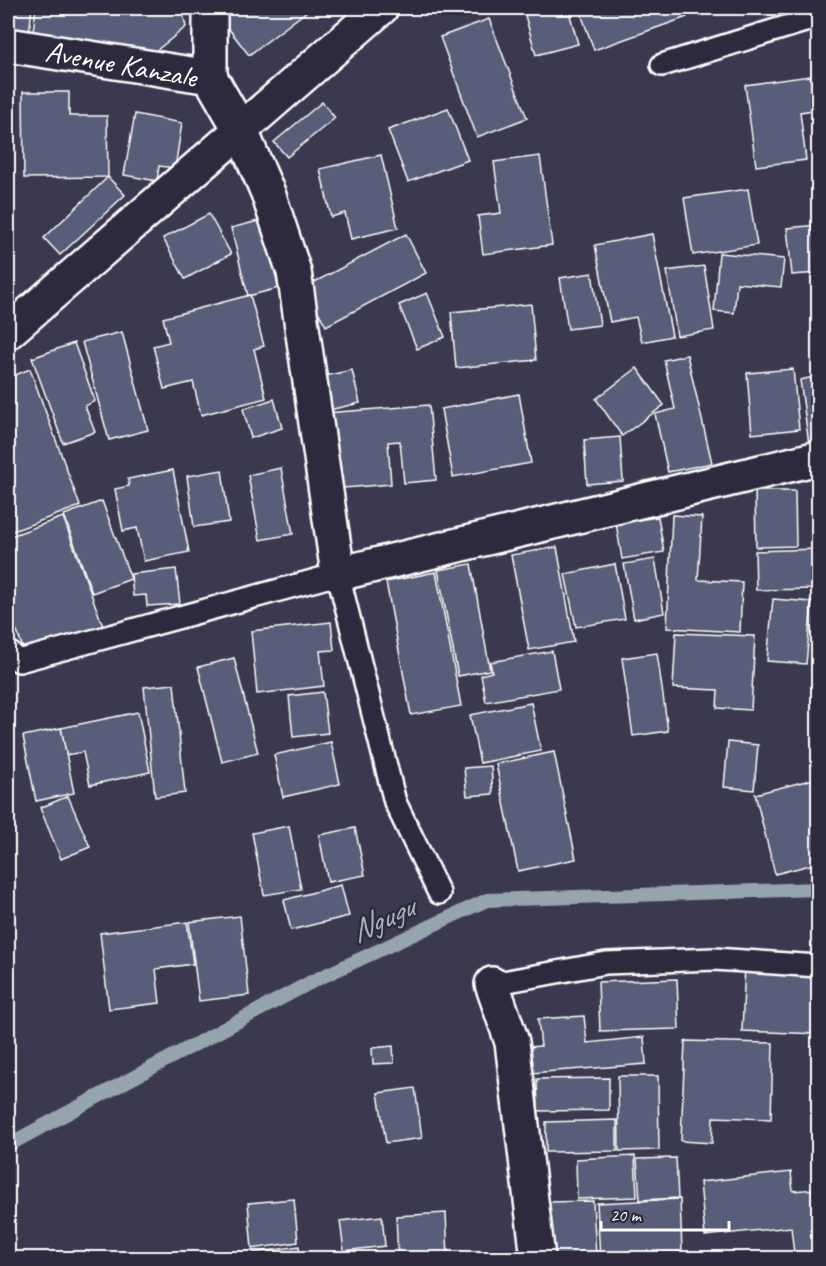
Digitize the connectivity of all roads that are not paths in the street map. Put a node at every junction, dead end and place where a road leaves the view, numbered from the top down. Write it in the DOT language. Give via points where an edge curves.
graph roads {
  1 [pos="210,8"];
  2 [pos="381,8"];
  3 [pos="819,17"];
  4 [pos="8,45"];
  5 [pos="662,65"];
  6 [pos="210,77"];
  7 [pos="241,130"];
  8 [pos="8,332"];
  9 [pos="819,458"];
  10 [pos="338,574"];
  11 [pos="8,651"];
  12 [pos="439,892"];
  13 [pos="819,966"];
  14 [pos="492,984"];
  15 [pos="538,1258"];
  1 -- 6 [label="street"];
  2 -- 7 [label="street"];
  3 -- 5 [label="lane"];
  4 -- 6 [label="street, Avenue Kanzale"];
  6 -- 7 [label="street, Avenue Kanzale"];
  7 -- 8 [label="street"];
  7 -- 10 [label="street, Avenue Kanzale" via="268,193 294,272"];
  9 -- 10 [label="street"];
  10 -- 11 [label="lane" via="19,661"];
  10 -- 12 [label="lane" via="395,802"];
  13 -- 14 [label="lane" via="714,959 606,963"];
  14 -- 15 [label="street" via="512,1042"];
}
